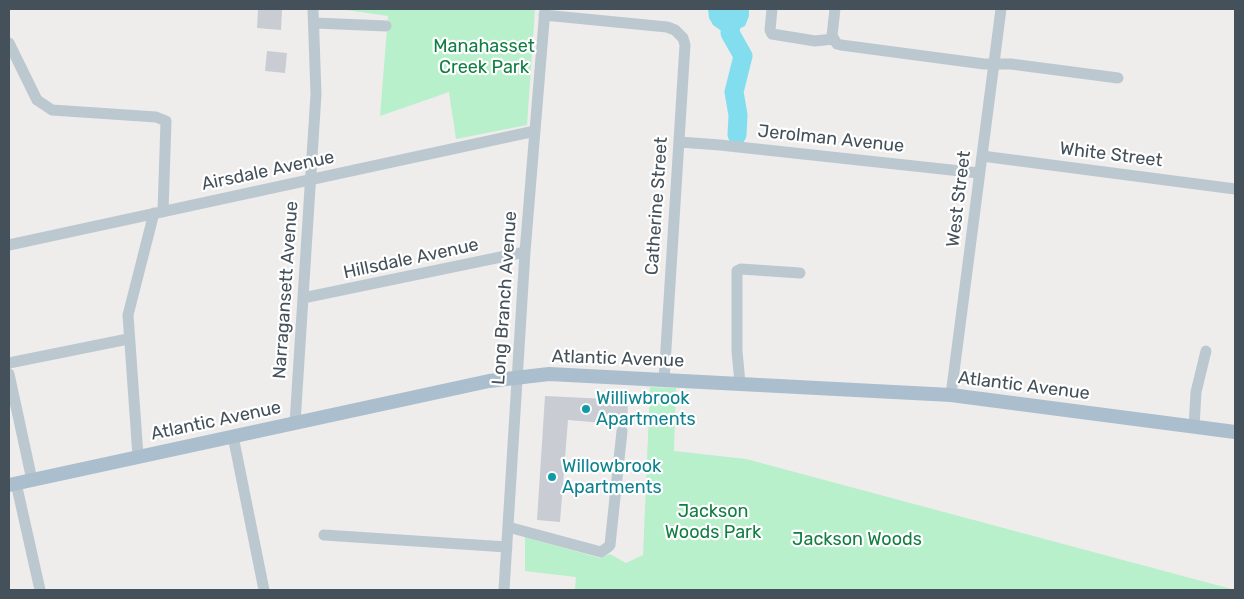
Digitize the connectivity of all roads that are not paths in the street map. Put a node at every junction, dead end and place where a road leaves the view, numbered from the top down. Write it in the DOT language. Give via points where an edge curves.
graph roads {
  1 [pos="313,9"];
  2 [pos="772,9"];
  3 [pos="835,9"];
  4 [pos="1001,9"];
  5 [pos="545,12"];
  6 [pos="315,23"];
  7 [pos="386,26"];
  8 [pos="833,39"];
  9 [pos="9,44"];
  10 [pos="994,64"];
  11 [pos="1118,78"];
  12 [pos="535,131"];
  13 [pos="679,142"];
  14 [pos="982,156"];
  15 [pos="979,173"];
  16 [pos="311,180"];
  17 [pos="1235,189"];
  18 [pos="159,213"];
  19 [pos="9,245"];
  20 [pos="526,252"];
  21 [pos="800,273"];
  22 [pos="303,298"];
  23 [pos="128,339"];
  24 [pos="1206,352"];
  25 [pos="9,363"];
  26 [pos="9,374"];
  27 [pos="518,378"];
  28 [pos="664,380"];
  29 [pos="740,383"];
  30 [pos="951,395"];
  31 [pos="295,423"];
  32 [pos="1194,427"];
  33 [pos="622,431"];
  34 [pos="1235,432"];
  35 [pos="233,436"];
  36 [pos="138,456"];
  37 [pos="32,480"];
  38 [pos="12,484"];
  39 [pos="508,527"];
  40 [pos="324,535"];
  41 [pos="507,547"];
  42 [pos="40,590"];
  43 [pos="264,590"];
  44 [pos="504,590"];
  1 -- 6 [label="street, Narragansett Avenue"];
  2 -- 8 [label="street" via="772,34 815,41"];
  3 -- 8 [label="street"];
  4 -- 10 [label="street, West Street"];
  5 -- 12 [label="street, Long Branch Avenue"];
  5 -- 13 [label="street, Catherine Street" via="667,27 682,35 685,44"];
  6 -- 7 [label="street"];
  6 -- 16 [label="street, Narragansett Avenue" via="316,94"];
  8 -- 10 [label="street" via="842,45 859,48"];
  9 -- 18 [label="street" via="37,100 52,110 156,117 166,121"];
  10 -- 11 [label="street"];
  10 -- 14 [label="street, West Street"];
  12 -- 16 [label="street, Airsdale Avenue"];
  12 -- 20 [label="street, Long Branch Avenue"];
  13 -- 15 [label="street, Jerolman Avenue"];
  13 -- 28 [label="street, Catherine Street"];
  14 -- 15 [label="street, West Street"];
  14 -- 17 [label="street, White Street"];
  15 -- 30 [label="street, West Street"];
  16 -- 18 [label="street, Airsdale Avenue"];
  16 -- 22 [label="street, Narragansett Avenue"];
  18 -- 19 [label="street, Airsdale Avenue"];
  18 -- 23 [label="street" via="129,304"];
  20 -- 22 [label="street, Hillsdale Avenue"];
  20 -- 27 [label="street, Long Branch Avenue"];
  21 -- 29 [label="street" via="737,271"];
  22 -- 31 [label="street, Narragansett Avenue"];
  23 -- 25 [label="street"];
  23 -- 36 [label="street"];
  24 -- 32 [label="street" via="1196,392"];
  26 -- 37 [label="street"];
  27 -- 28 [label="main road, Atlantic Avenue" via="549,374"];
  27 -- 31 [label="main road, Atlantic Avenue" via="489,381"];
  27 -- 39 [label="street, Long Branch Avenue"];
  28 -- 29 [label="main road, Atlantic Avenue"];
  29 -- 30 [label="main road, Atlantic Avenue"];
  30 -- 32 [label="main road, Atlantic Avenue"];
  31 -- 35 [label="main road, Atlantic Avenue"];
  32 -- 34 [label="main road, Atlantic Avenue"];
  33 -- 39 [label="street" via="608,547 601,552"];
  35 -- 36 [label="main road, Atlantic Avenue"];
  35 -- 43 [label="street"];
  36 -- 37 [label="main road, Atlantic Avenue"];
  37 -- 38 [label="main road, Atlantic Avenue"];
  38 -- 42 [label="street"];
  39 -- 41 [label="street, Long Branch Avenue"];
  40 -- 41 [label="street"];
  41 -- 44 [label="street, Long Branch Avenue"];
}
